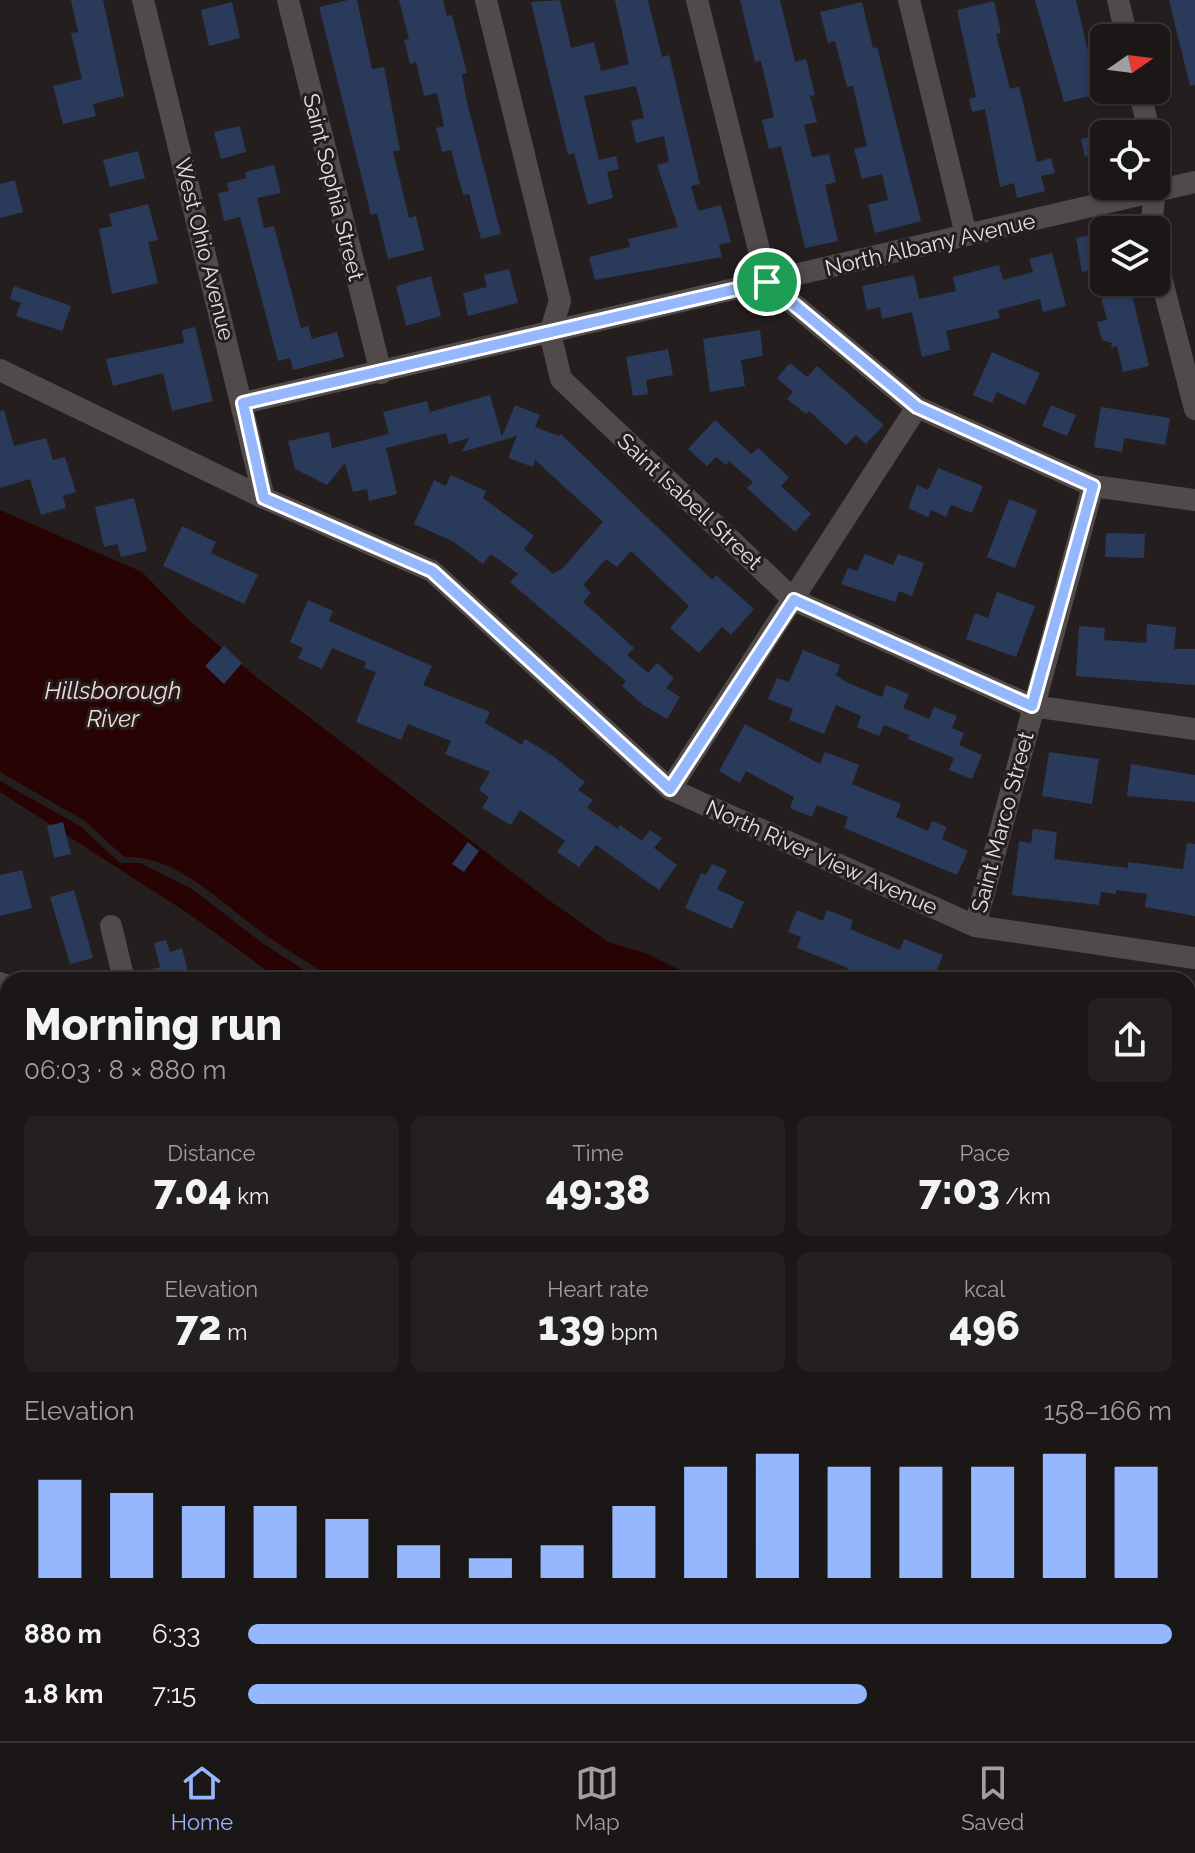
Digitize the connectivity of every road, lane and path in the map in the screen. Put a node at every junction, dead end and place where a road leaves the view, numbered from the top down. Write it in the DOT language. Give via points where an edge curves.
graph roads {
  1 [pos="143,0"];
  2 [pos="288,0"];
  3 [pos="486,0"];
  4 [pos="697,0"];
  5 [pos="909,0"];
  6 [pos="1118,0"];
  7 [pos="1124,24"];
  8 [pos="1195,182"];
  9 [pos="1170,183"];
  10 [pos="1093,200"];
  11 [pos="966,235"];
  12 [pos="767,282"];
  13 [pos="1166,296"];
  14 [pos="550,333"];
  15 [pos="0,370"];
  16 [pos="381,373"];
  17 [pos="243,403"];
  18 [pos="917,407"];
  19 [pos="1195,409"];
  20 [pos="1093,486"];
  21 [pos="264,498"];
  22 [pos="1195,500"];
  23 [pos="794,600"];
  24 [pos="1032,706"];
  25 [pos="1195,729"];
  26 [pos="670,789"];
  27 [pos="111,926"];
  28 [pos="975,926"];
  29 [pos="1195,958"];
  30 [pos="122,972"];
  1 -- 17 [label="street, West Ohio Avenue"];
  2 -- 16 [label="street, Saint Sophia Street"];
  3 -- 14 [label="street, Saint Isabell Street" via="560,301"];
  4 -- 12 [label="street"];
  5 -- 11 [label="street"];
  6 -- 7 [label="street"];
  8 -- 9 [label="street, North Albany Avenue"];
  10 -- 11 [label="street, North Albany Avenue"];
  11 -- 12 [label="street, North Albany Avenue"];
  12 -- 14 [label="street, North Albany Avenue"];
  12 -- 18 [label="street"];
  13 -- 19 [label="street"];
  14 -- 16 [label="street, North Albany Avenue"];
  14 -- 23 [label="street, Saint Isabell Street" via="561,379"];
  15 -- 21 [label="street, North River View Avenue"];
  16 -- 17 [label="street, North Albany Avenue"];
  17 -- 21 [label="street, West Ohio Avenue"];
  18 -- 20 [label="street"];
  18 -- 23 [label="street"];
  20 -- 22 [label="street"];
  20 -- 24 [label="street, Saint Marco Street"];
  21 -- 26 [label="street, North River View Avenue" via="432,571"];
  23 -- 24 [label="street, Saint Isabell Street"];
  23 -- 26 [label="street"];
  24 -- 25 [label="street, Saint Isabell Street"];
  24 -- 28 [label="street, Saint Marco Street"];
  26 -- 28 [label="street, North River View Avenue"];
  27 -- 30 [label="street"];
  28 -- 29 [label="street, North River View Avenue"];
}
